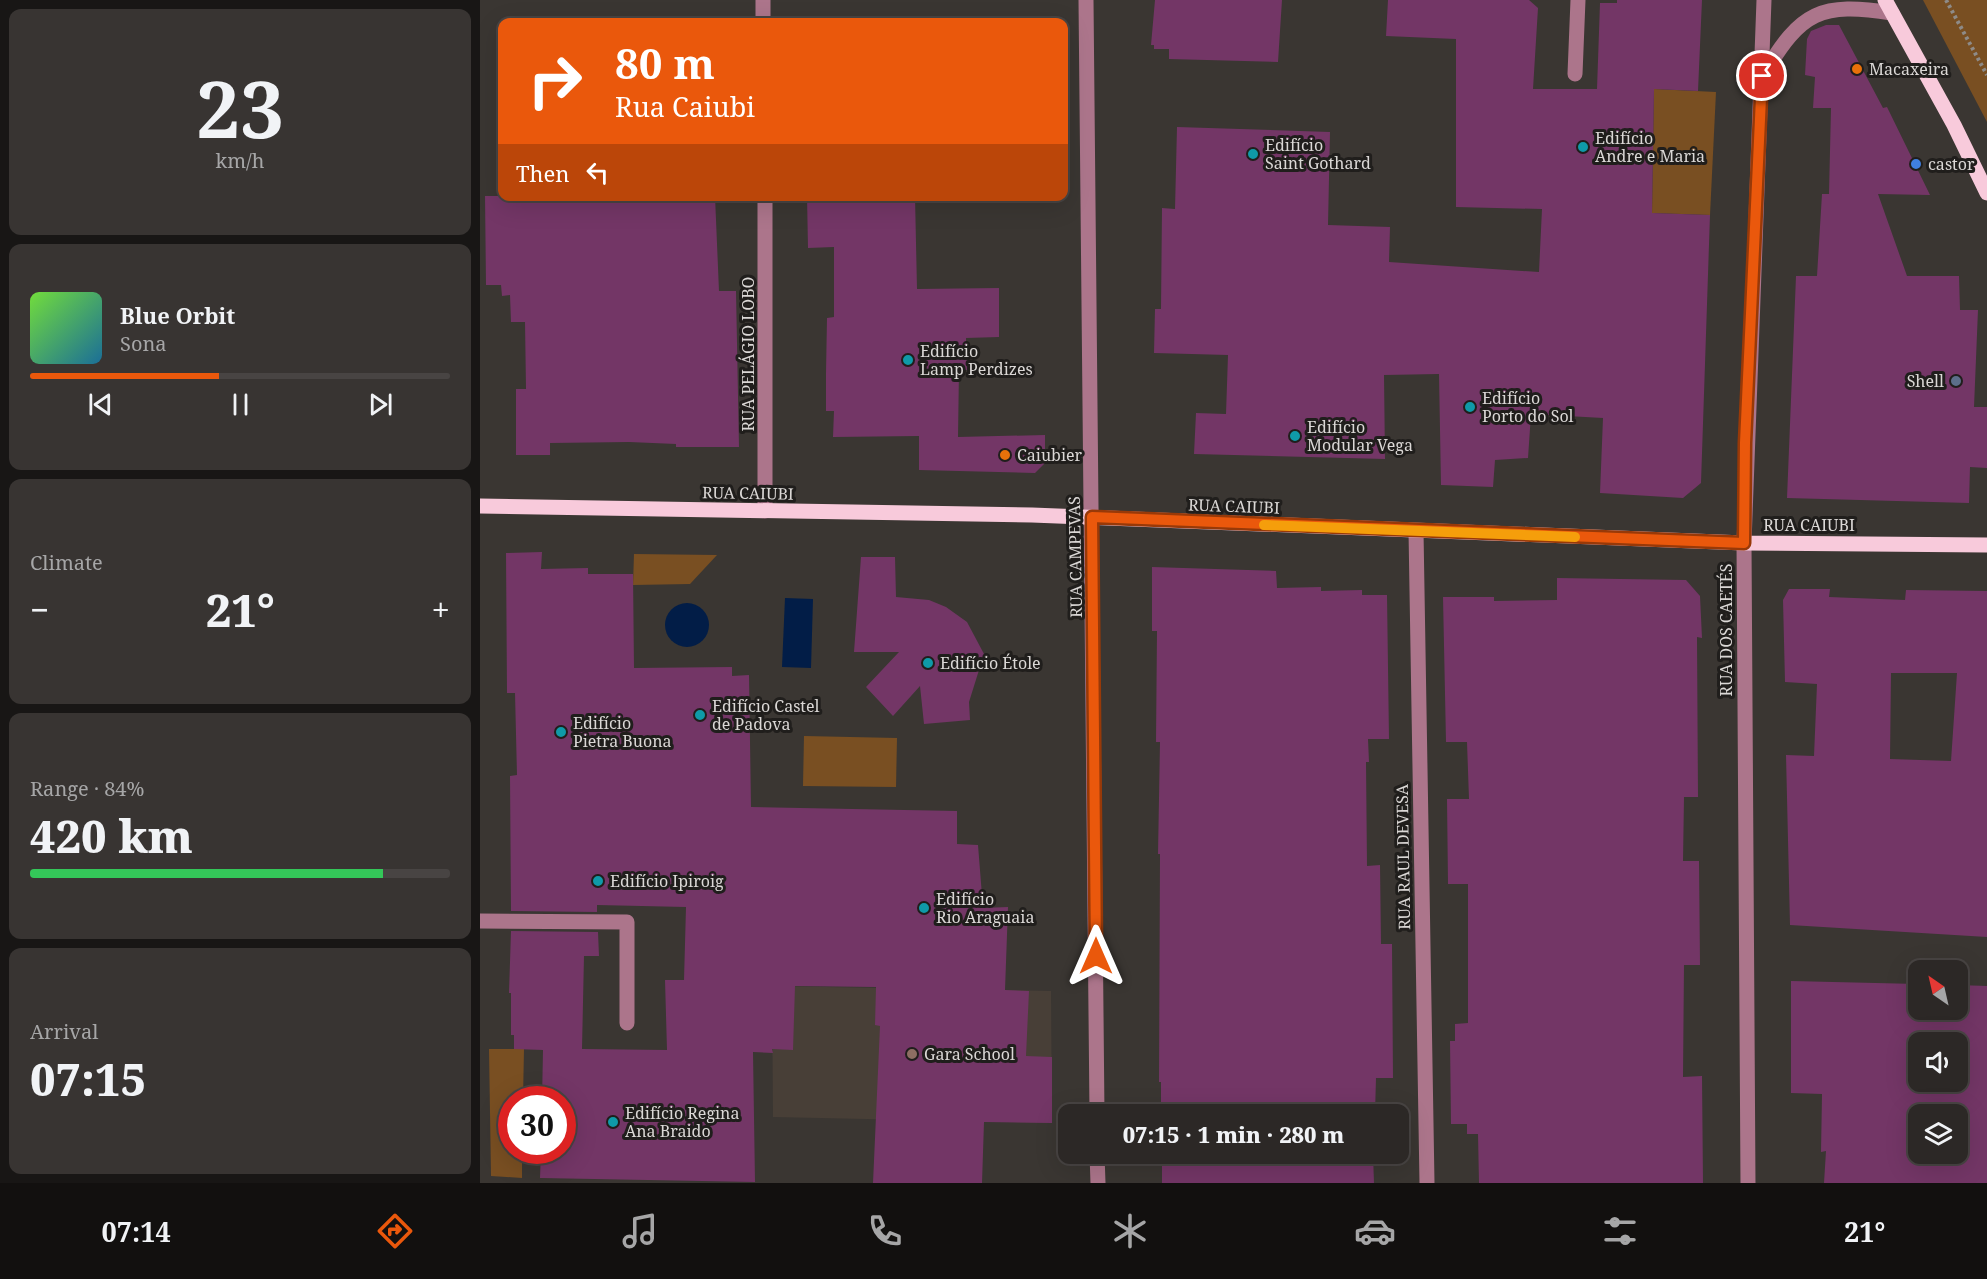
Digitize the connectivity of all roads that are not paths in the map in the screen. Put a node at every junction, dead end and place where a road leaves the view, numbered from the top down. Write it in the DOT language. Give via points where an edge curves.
graph roads {
  1 [pos="763,0"];
  2 [pos="1086,0"];
  3 [pos="1578,0"];
  4 [pos="1764,0"];
  5 [pos="1889,6"];
  6 [pos="763,18"];
  7 [pos="1575,74"];
  8 [pos="1762,76"];
  9 [pos="1987,193"];
  10 [pos="765,201"];
  11 [pos="480,506"];
  12 [pos="765,511"];
  13 [pos="1092,517"];
  14 [pos="1416,531"];
  15 [pos="1744,543"];
  16 [pos="1987,545"];
  17 [pos="480,921"];
  18 [pos="627,1023"];
  19 [pos="1097,1104"];
  20 [pos="1097,1164"];
  21 [pos="1098,1183"];
  22 [pos="1427,1183"];
  23 [pos="1748,1183"];
  1 -- 6 [label="street"];
  2 -- 13 [label="street, RUA CAMPEVAS"];
  3 -- 7 [label="street"];
  4 -- 8 [label="street, RUA DOS CAETÉS"];
  5 -- 8 [label="street, RUA DOS CAETÉS" via="1827,10 1805,22 1783,42"];
  5 -- 9 [label="main road"];
  8 -- 15 [label="street, RUA DOS CAETÉS"];
  10 -- 12 [label="street, RUA PELÁGIO LOBO"];
  11 -- 12 [label="main road, RUA CAIUBI"];
  12 -- 13 [label="main road, RUA CAIUBI"];
  13 -- 14 [label="main road, RUA CAIUBI"];
  13 -- 19 [label="street, RUA CAMPEVAS"];
  14 -- 15 [label="main road, RUA CAIUBI"];
  14 -- 22 [label="street, RUA RAUL DEVESA"];
  15 -- 16 [label="main road, RUA CAIUBI"];
  15 -- 23 [label="street, RUA DOS CAETÉS"];
  17 -- 18 [label="street" via="627,922"];
  20 -- 21 [label="street"];
}
